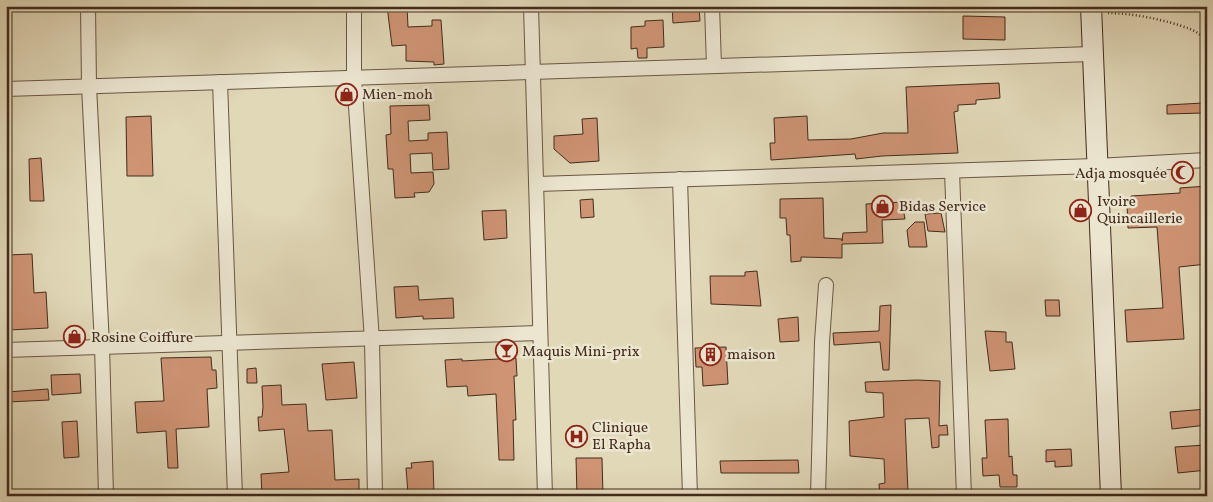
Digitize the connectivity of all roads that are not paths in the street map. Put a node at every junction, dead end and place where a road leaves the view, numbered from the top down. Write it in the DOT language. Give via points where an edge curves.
graph roads {
  1 [pos="88,6"];
  2 [pos="354,6"];
  3 [pos="531,6"];
  4 [pos="712,6"];
  5 [pos="1091,10"];
  6 [pos="1092,54"];
  7 [pos="714,66"];
  8 [pos="534,72"];
  9 [pos="354,77"];
  10 [pos="220,82"];
  11 [pos="89,86"];
  12 [pos="6,89"];
  13 [pos="1207,160"];
  14 [pos="1096,166"];
  15 [pos="952,171"];
  16 [pos="680,179"];
  17 [pos="537,184"];
  18 [pos="826,284"];
  19 [pos="539,334"];
  20 [pos="372,340"];
  21 [pos="230,343"];
  22 [pos="102,345"];
  23 [pos="6,350"];
  24 [pos="106,496"];
  25 [pos="236,496"];
  26 [pos="375,496"];
  27 [pos="545,496"];
  28 [pos="690,496"];
  29 [pos="818,496"];
  30 [pos="964,496"];
  31 [pos="1111,496"];
  1 -- 11 [label="street"];
  2 -- 9 [label="street"];
  3 -- 8 [label="street"];
  4 -- 7 [label="street"];
  5 -- 6 [label="street"];
  6 -- 7 [label="street"];
  6 -- 14 [label="street"];
  7 -- 8 [label="street"];
  8 -- 9 [label="street"];
  8 -- 17 [label="street"];
  9 -- 10 [label="street"];
  9 -- 20 [label="street"];
  10 -- 11 [label="street"];
  10 -- 21 [label="street"];
  11 -- 12 [label="street"];
  11 -- 22 [label="street"];
  13 -- 14 [label="street"];
  14 -- 15 [label="street"];
  14 -- 31 [label="street"];
  15 -- 16 [label="street"];
  15 -- 30 [label="street"];
  16 -- 17 [label="street"];
  16 -- 28 [label="street"];
  17 -- 19 [label="street"];
  18 -- 29 [label="street"];
  19 -- 20 [label="street"];
  19 -- 27 [label="street"];
  20 -- 21 [label="street"];
  20 -- 26 [label="street"];
  21 -- 22 [label="street"];
  21 -- 25 [label="street"];
  22 -- 23 [label="street"];
  22 -- 24 [label="street"];
}
